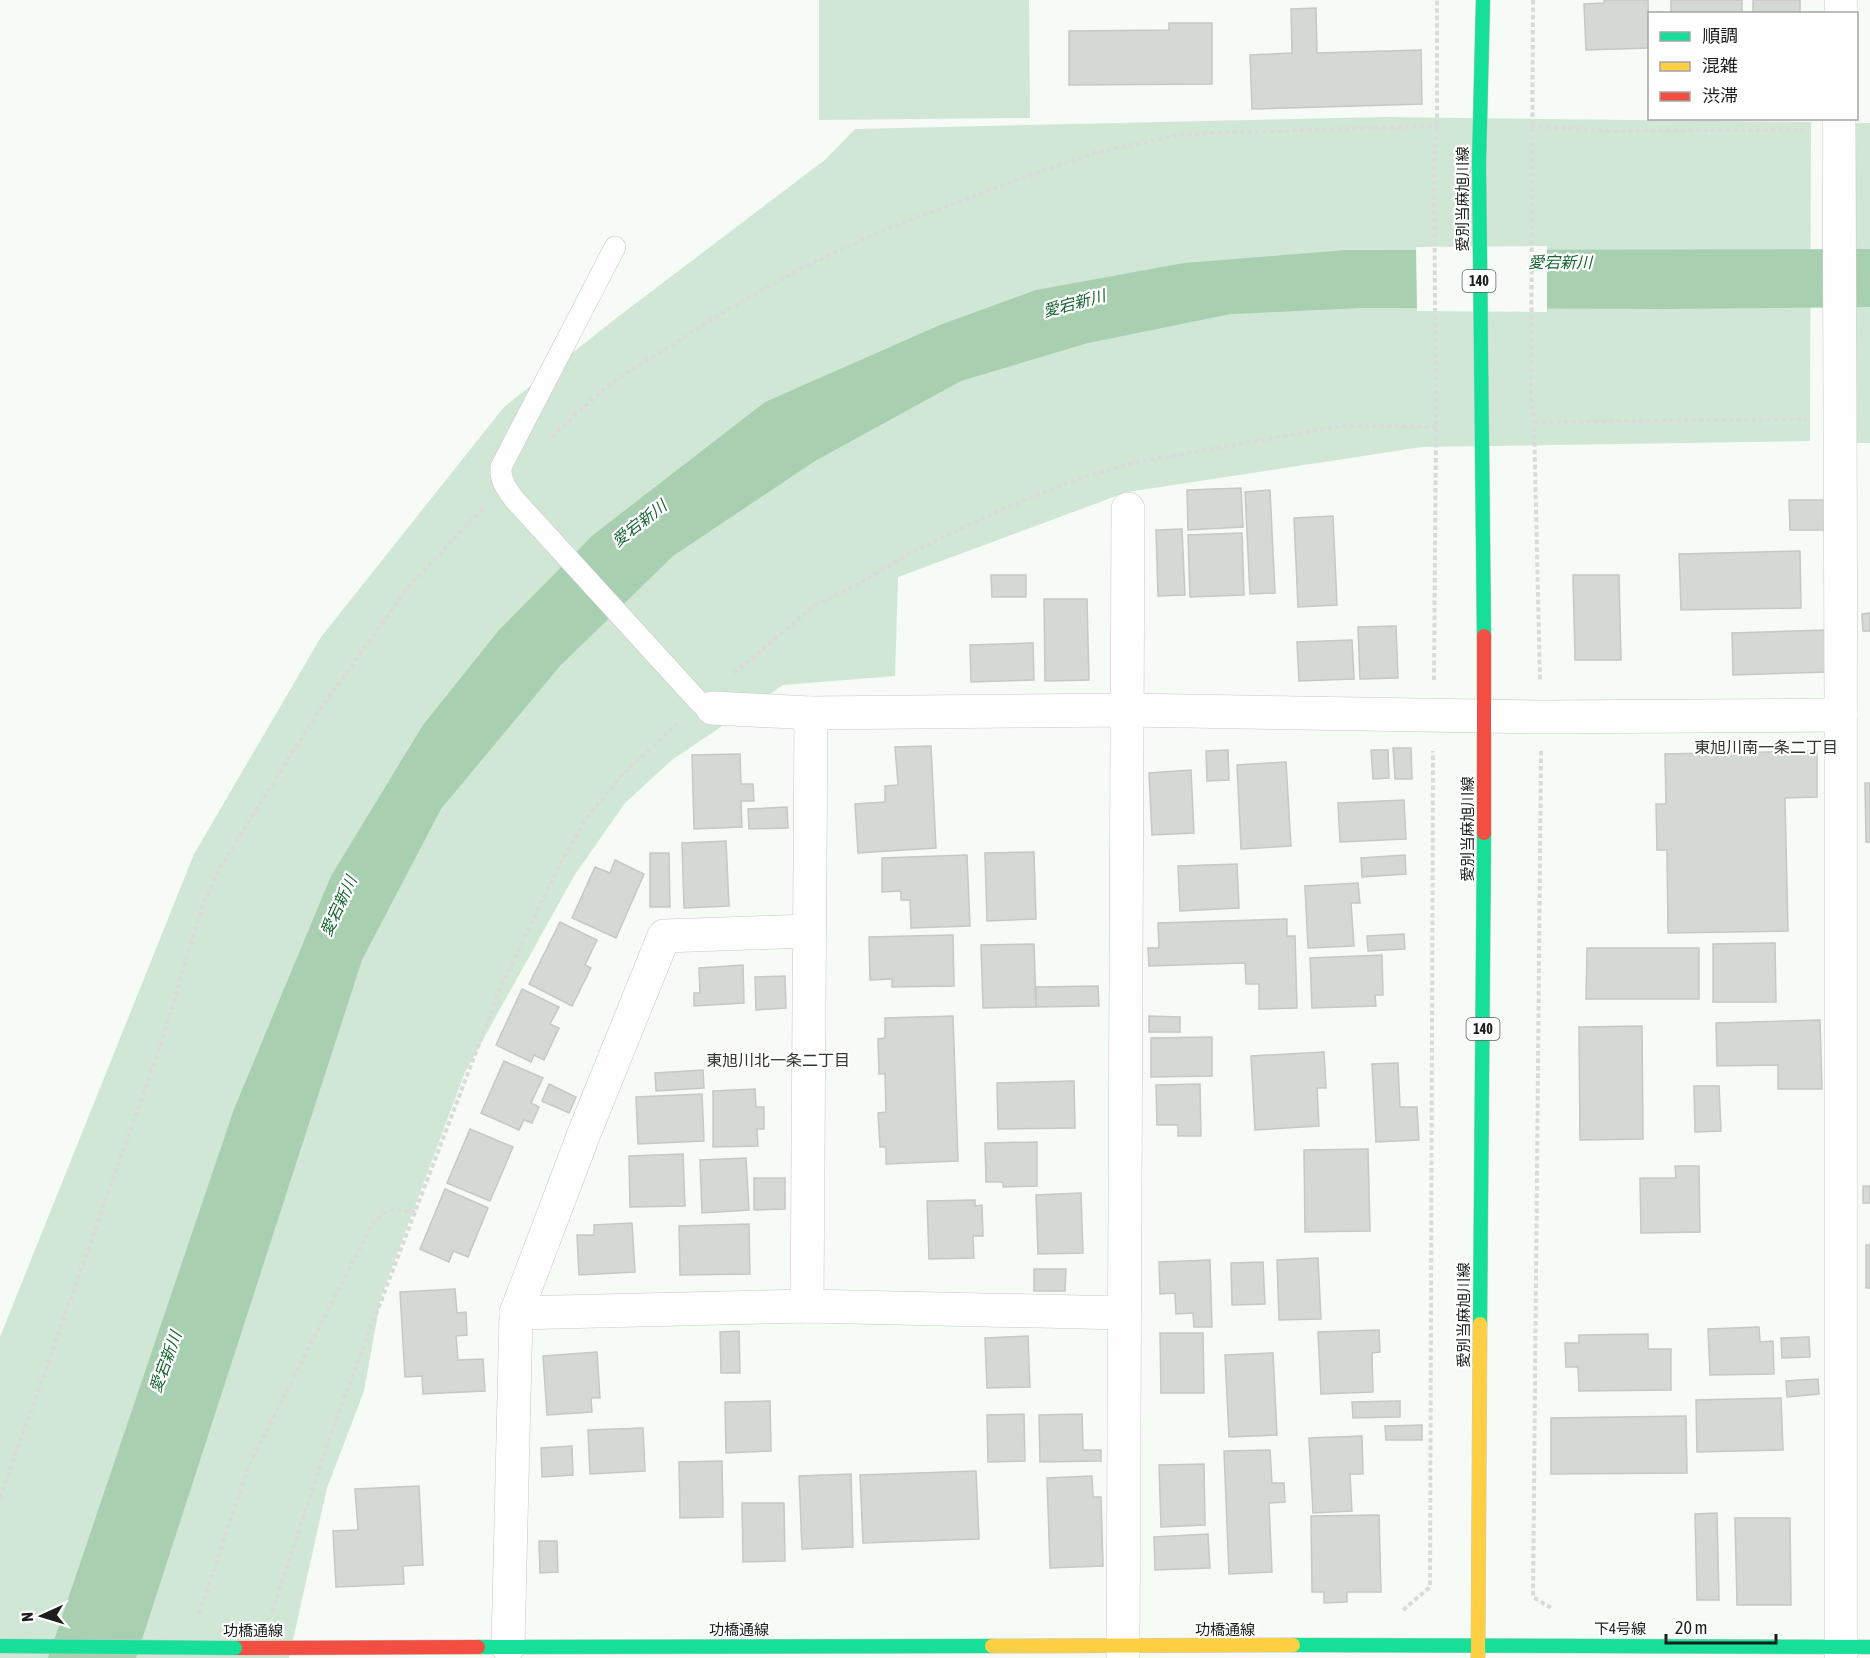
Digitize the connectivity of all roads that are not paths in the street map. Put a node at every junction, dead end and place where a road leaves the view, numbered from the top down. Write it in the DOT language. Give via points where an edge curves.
graph roads {
  1 [pos="1483,0"];
  2 [pos="1838,135"];
  3 [pos="615,247"];
  4 [pos="1128,509"];
  5 [pos="706,705"];
  6 [pos="1851,706"];
  7 [pos="1128,710"];
  8 [pos="811,713"];
  9 [pos="1485,716"];
  10 [pos="809,931"];
  11 [pos="807,1306"];
  12 [pos="516,1313"];
  13 [pos="1124,1313"];
  14 [pos="0,1646"];
  15 [pos="508,1647"];
  16 [pos="1851,1650"];
  17 [pos="1123,1652"];
  18 [pos="1478,1652"];
  19 [pos="341,1653"];
  1 -- 9 [label="street, 愛別当麻旭川線 / 140" via="1479,163"];
  2 -- 6 [label="street" via="1839,410"];
  3 -- 5 [label="lane" via="501,467 501,475 509,492 672,673"];
  4 -- 7 [label="street"];
  5 -- 8 [label="street"];
  6 -- 9 [label="street"];
  6 -- 16 [label="street"];
  7 -- 8 [label="street"];
  7 -- 9 [label="street"];
  7 -- 13 [label="street"];
  8 -- 10 [label="street"];
  9 -- 18 [label="street, 愛別当麻旭川線 / 140"];
  10 -- 11 [label="street"];
  10 -- 12 [label="street" via="664,936"];
  11 -- 12 [label="street"];
  11 -- 13 [label="street"];
  12 -- 15 [label="street"];
  13 -- 17 [label="street"];
  14 -- 19 [label="street, 功橋通線, bridge" via="259,1648"];
  15 -- 17 [label="street, 功橋通線"];
  15 -- 19 [label="street, 功橋通線"];
  16 -- 18 [label="street, 下4号線" via="1564,1645"];
  17 -- 18 [label="street, 功橋通線"];
}
